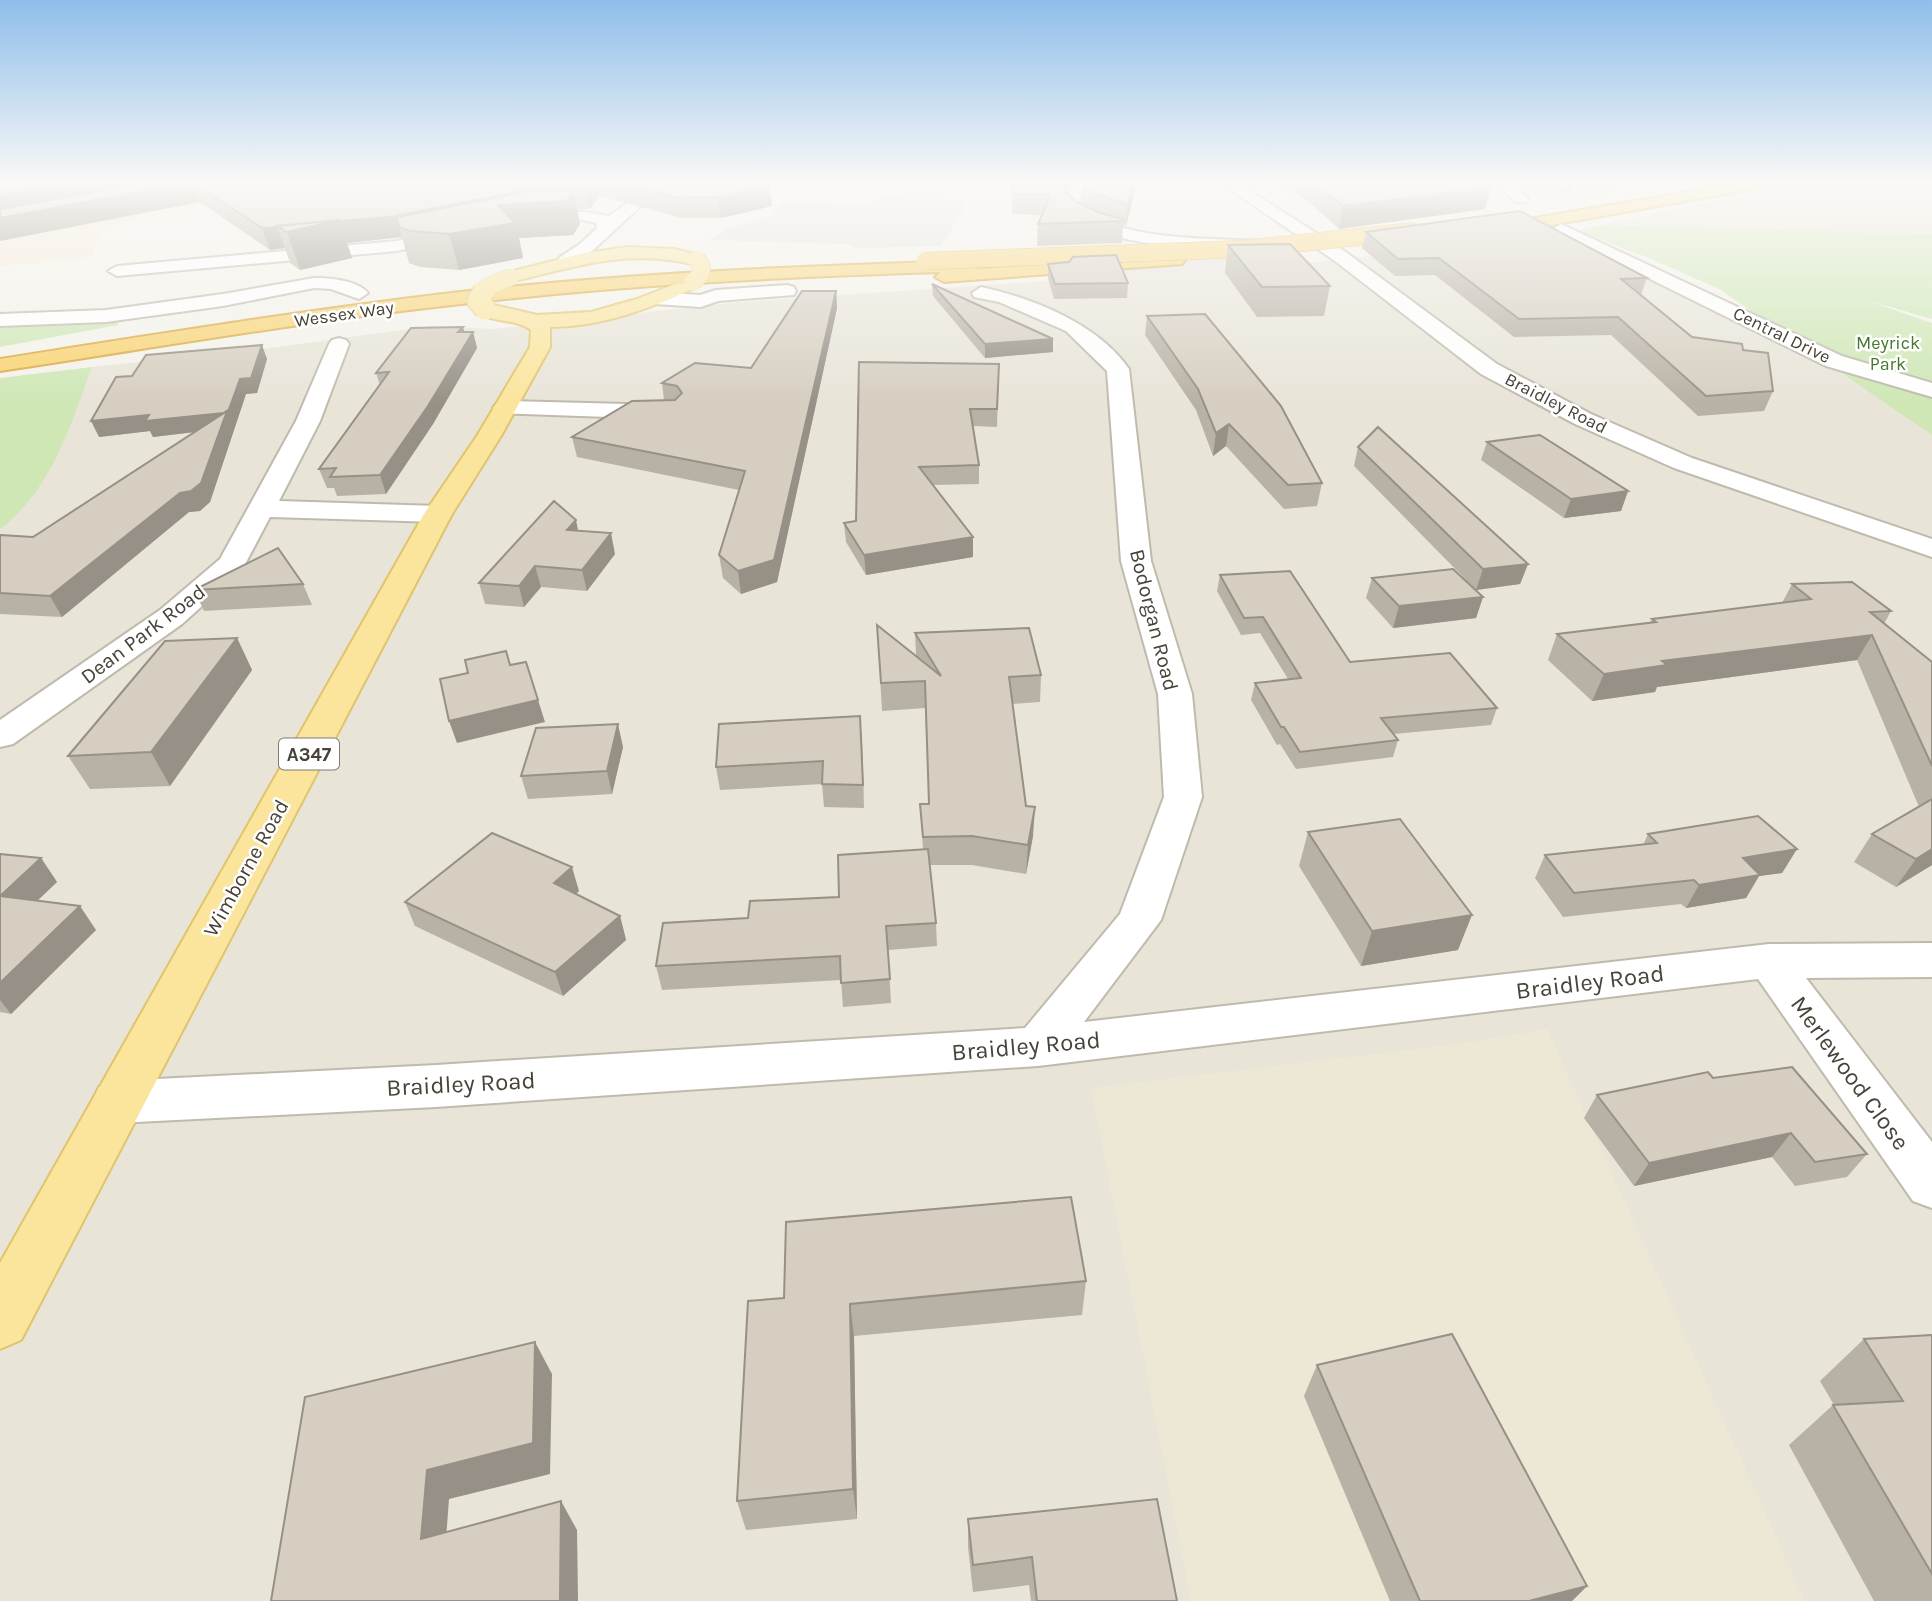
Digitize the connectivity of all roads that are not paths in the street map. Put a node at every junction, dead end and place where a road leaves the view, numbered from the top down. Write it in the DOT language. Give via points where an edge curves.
graph roads {
  1 [pos="301,256"];
  2 [pos="381,256"];
  3 [pos="575,256"];
  4 [pos="592,256"];
  5 [pos="678,256"];
  6 [pos="1122,256"];
  7 [pos="1251,256"];
  8 [pos="1338,256"];
  9 [pos="1616,256"];
  10 [pos="692,258"];
  11 [pos="566,261"];
  12 [pos="926,265"];
  13 [pos="535,270"];
  14 [pos="117,271"];
  15 [pos="474,278"];
  16 [pos="448,281"];
  17 [pos="333,284"];
  18 [pos="686,286"];
  19 [pos="787,290"];
  20 [pos="359,293"];
  21 [pos="1002,294"];
  22 [pos="654,298"];
  23 [pos="492,313"];
  24 [pos="604,316"];
  25 [pos="0,320"];
  26 [pos="532,321"];
  27 [pos="339,344"];
  28 [pos="540,346"];
  29 [pos="0,355"];
  30 [pos="0,365"];
  31 [pos="0,372"];
  32 [pos="1932,390"];
  33 [pos="505,408"];
  34 [pos="670,412"];
  35 [pos="262,509"];
  36 [pos="438,514"];
  37 [pos="1930,550"];
  38 [pos="0,736"];
  39 [pos="1932,960"];
  40 [pos="1769,961"];
  41 [pos="1038,1047"];
  42 [pos="117,1102"];
  43 [pos="1932,1184"];
  44 [pos="0,1320"];
  1 -- 14 [label="street"];
  2 -- 17 [label="street"];
  3 -- 11 [label="street"];
  4 -- 11 [label="main road"];
  5 -- 10 [label="main road"];
  6 -- 12 [label="highway, bridge"];
  7 -- 12 [label="highway, bridge"];
  8 -- 37 [label="street, Braidley Road" via="1489,369 1583,419 1683,463"];
  9 -- 32 [label="street, Central Drive" via="1834,361"];
  10 -- 12 [label="highway"];
  10 -- 18 [label="main road, bridge" via="702,267"];
  11 -- 13 [label="main road"];
  12 -- 18 [label="highway"];
  12 -- 29 [label="highway, Wessex Way" via="672,272 500,287"];
  12 -- 30 [label="highway, Wessex Way" via="516,292"];
  13 -- 15 [label="highway"];
  13 -- 23 [label="main road, bridge" via="492,284 481,293 478,301"];
  16 -- 20 [label="highway"];
  17 -- 20 [label="street"];
  17 -- 25 [label="street" via="288,286 106,316"];
  18 -- 22 [label="main road"];
  19 -- 22 [label="street" via="716,296 701,302"];
  20 -- 29 [label="highway"];
  21 -- 41 [label="street, Bodorgan Road" via="1073,327 1118,369 1136,561 1175,694 1183,797 1139,920"];
  22 -- 24 [label="main road"];
  23 -- 26 [label="main road"];
  23 -- 31 [label="highway" via="397,318"];
  24 -- 26 [label="main road"];
  24 -- 28 [label="main road"];
  26 -- 28 [label="main road" via="541,329"];
  27 -- 35 [label="street, Dean Park Road" via="307,421"];
  28 -- 33 [label="main road, Wimborne Road / A347"];
  33 -- 34 [label="street"];
  33 -- 36 [label="main road, Wimborne Road / A347"];
  35 -- 36 [label="street"];
  35 -- 38 [label="street, Dean Park Road" via="232,564 171,617"];
  36 -- 42 [label="main road, Wimborne Road / A347"];
  39 -- 40 [label="street, Braidley Road"];
  40 -- 41 [label="street, Braidley Road"];
  40 -- 43 [label="street, Merlewood Close"];
  41 -- 42 [label="street, Braidley Road"];
  42 -- 44 [label="main road, Wimborne Road / A347"];
}
